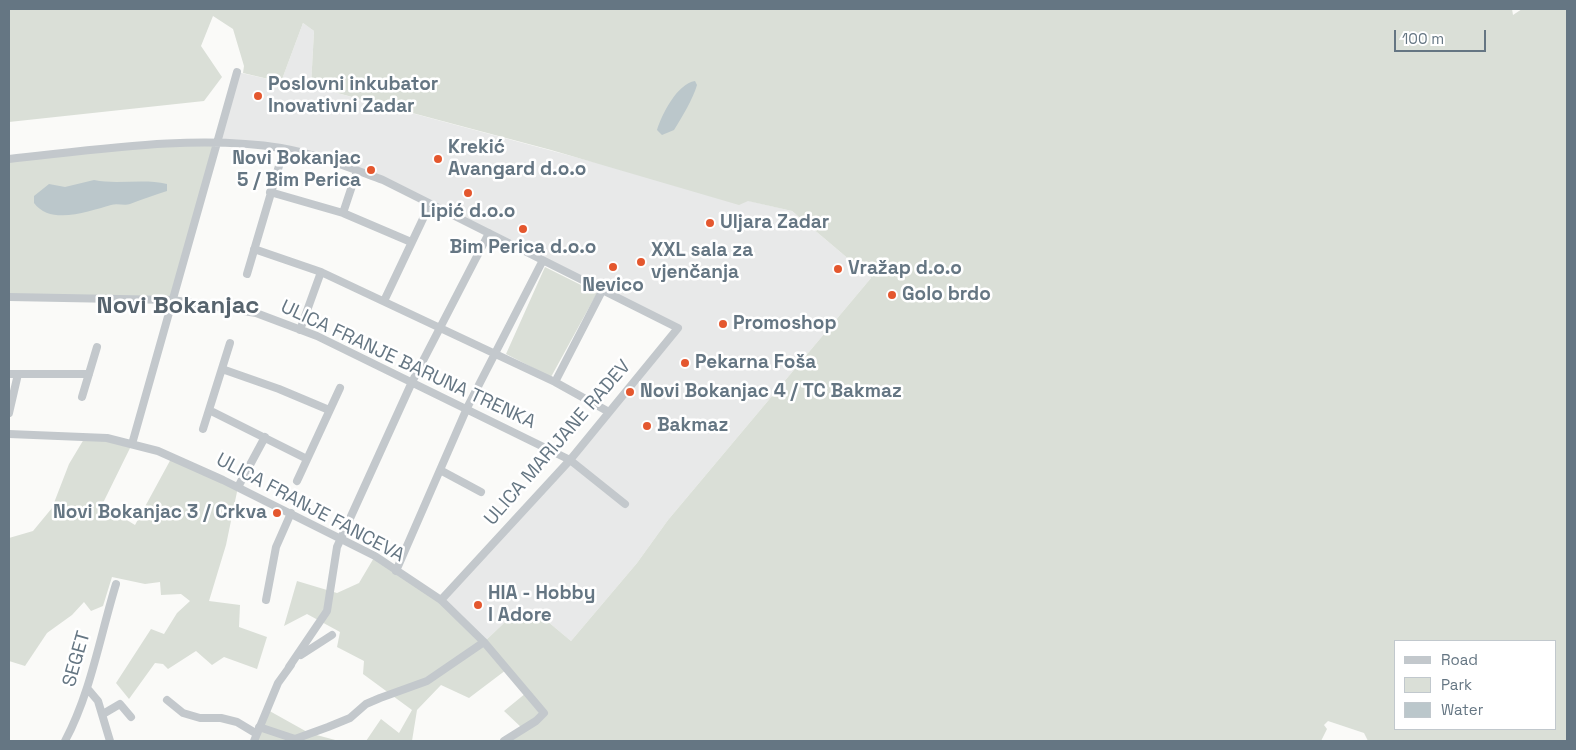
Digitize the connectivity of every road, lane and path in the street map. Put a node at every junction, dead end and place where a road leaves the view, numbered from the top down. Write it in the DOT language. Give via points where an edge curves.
graph roads {
  1 [pos="237,72"];
  2 [pos="216,143"];
  3 [pos="284,149"];
  4 [pos="9,159"];
  5 [pos="357,171"];
  6 [pos="270,192"];
  7 [pos="430,204"];
  8 [pos="343,213"];
  9 [pos="489,233"];
  10 [pos="411,242"];
  11 [pos="254,249"];
  12 [pos="542,262"];
  13 [pos="321,272"];
  14 [pos="247,274"];
  15 [pos="602,291"];
  16 [pos="9,297"];
  17 [pos="173,300"];
  18 [pos="384,301"];
  19 [pos="439,327"];
  20 [pos="300,330"];
  21 [pos="230,343"];
  22 [pos="97,347"];
  23 [pos="495,353"];
  24 [pos="222,369"];
  25 [pos="9,374"];
  26 [pos="18,374"];
  27 [pos="89,374"];
  28 [pos="412,382"];
  29 [pos="555,382"];
  30 [pos="340,388"];
  31 [pos="82,398"];
  32 [pos="467,408"];
  33 [pos="209,410"];
  34 [pos="329,410"];
  35 [pos="609,412"];
  36 [pos="9,413"];
  37 [pos="203,429"];
  38 [pos="9,434"];
  39 [pos="265,437"];
  40 [pos="132,444"];
  41 [pos="307,459"];
  42 [pos="570,460"];
  43 [pos="440,470"];
  44 [pos="297,481"];
  45 [pos="238,487"];
  46 [pos="482,492"];
  47 [pos="625,504"];
  48 [pos="291,513"];
  49 [pos="341,538"];
  50 [pos="396,571"];
  51 [pos="116,584"];
  52 [pos="266,600"];
  53 [pos="440,600"];
  54 [pos="332,635"];
  55 [pos="484,642"];
  56 [pos="289,667"];
  57 [pos="86,688"];
  58 [pos="167,700"];
  59 [pos="103,714"];
  60 [pos="132,717"];
  61 [pos="257,734"];
  62 [pos="65,741"];
  63 [pos="110,741"];
  64 [pos="504,741"];
  1 -- 2 [label="street"];
  2 -- 3 [label="street"];
  2 -- 4 [label="street"];
  2 -- 17 [label="street"];
  3 -- 5 [label="street"];
  3 -- 6 [label="street"];
  5 -- 7 [label="street" via="383,180"];
  5 -- 8 [label="street"];
  6 -- 8 [label="street"];
  6 -- 11 [label="street"];
  7 -- 9 [label="street"];
  7 -- 10 [label="street"];
  8 -- 10 [label="street"];
  9 -- 12 [label="street"];
  9 -- 19 [label="street"];
  10 -- 18 [label="street"];
  11 -- 13 [label="street"];
  11 -- 14 [label="street"];
  12 -- 15 [label="street"];
  12 -- 23 [label="street"];
  13 -- 18 [label="street"];
  13 -- 20 [label="street"];
  15 -- 29 [label="street"];
  15 -- 35 [label="street, ULICA MARIJANE RADEV" via="678,328"];
  16 -- 17 [label="street, ULICA FRANJE BARUNA TRENKA"];
  17 -- 20 [label="street, ULICA FRANJE BARUNA TRENKA" via="256,313"];
  17 -- 40 [label="street"];
  18 -- 19 [label="street"];
  19 -- 23 [label="street"];
  19 -- 28 [label="street"];
  20 -- 28 [label="street, ULICA FRANJE BARUNA TRENKA"];
  21 -- 24 [label="street"];
  22 -- 27 [label="street"];
  23 -- 29 [label="street"];
  23 -- 32 [label="street"];
  24 -- 33 [label="street"];
  24 -- 34 [label="street"];
  25 -- 26 [label="street"];
  26 -- 27 [label="street"];
  26 -- 36 [label="street"];
  27 -- 31 [label="street"];
  28 -- 32 [label="street, ULICA FRANJE BARUNA TRENKA"];
  28 -- 49 [label="street"];
  29 -- 35 [label="street"];
  30 -- 34 [label="street"];
  32 -- 42 [label="street, ULICA FRANJE BARUNA TRENKA"];
  32 -- 43 [label="street"];
  33 -- 37 [label="street"];
  33 -- 39 [label="street"];
  34 -- 41 [label="street"];
  35 -- 42 [label="street, ULICA MARIJANE RADEV"];
  38 -- 40 [label="street, ULICA FRANJE FANCEVA" via="108,438"];
  39 -- 41 [label="street"];
  39 -- 45 [label="street"];
  40 -- 45 [label="street, ULICA FRANJE FANCEVA" via="158,451"];
  41 -- 44 [label="street"];
  42 -- 47 [label="street, ULICA FRANJE BARUNA TRENKA"];
  42 -- 53 [label="street, ULICA MARIJANE RADEV"];
  43 -- 46 [label="street"];
  43 -- 50 [label="street"];
  45 -- 48 [label="street, ULICA FRANJE FANCEVA"];
  48 -- 49 [label="street, ULICA FRANJE FANCEVA"];
  48 -- 52 [label="street" via="276,547"];
  49 -- 50 [label="street, ULICA FRANJE FANCEVA"];
  49 -- 56 [label="street" via="326,611"];
  50 -- 53 [label="street, ULICA FRANJE FANCEVA"];
  51 -- 57 [label="street, SEGET"];
  53 -- 55 [label="street, ULICA FRANJE FANCEVA"];
  54 -- 56 [label="street" via="307,649"];
  55 -- 61 [label="street" via="427,681 366,704 350,718 328,727 295,739"];
  55 -- 64 [label="street, ULICA FRANJE FANCEVA" via="544,713"];
  56 -- 61 [label="street" via="278,683"];
  57 -- 59 [label="street" via="98,701"];
  57 -- 62 [label="street, SEGET"];
  58 -- 61 [label="street" via="183,713 229,720"];
  59 -- 60 [label="street" via="120,704"];
  59 -- 63 [label="street"];
}
